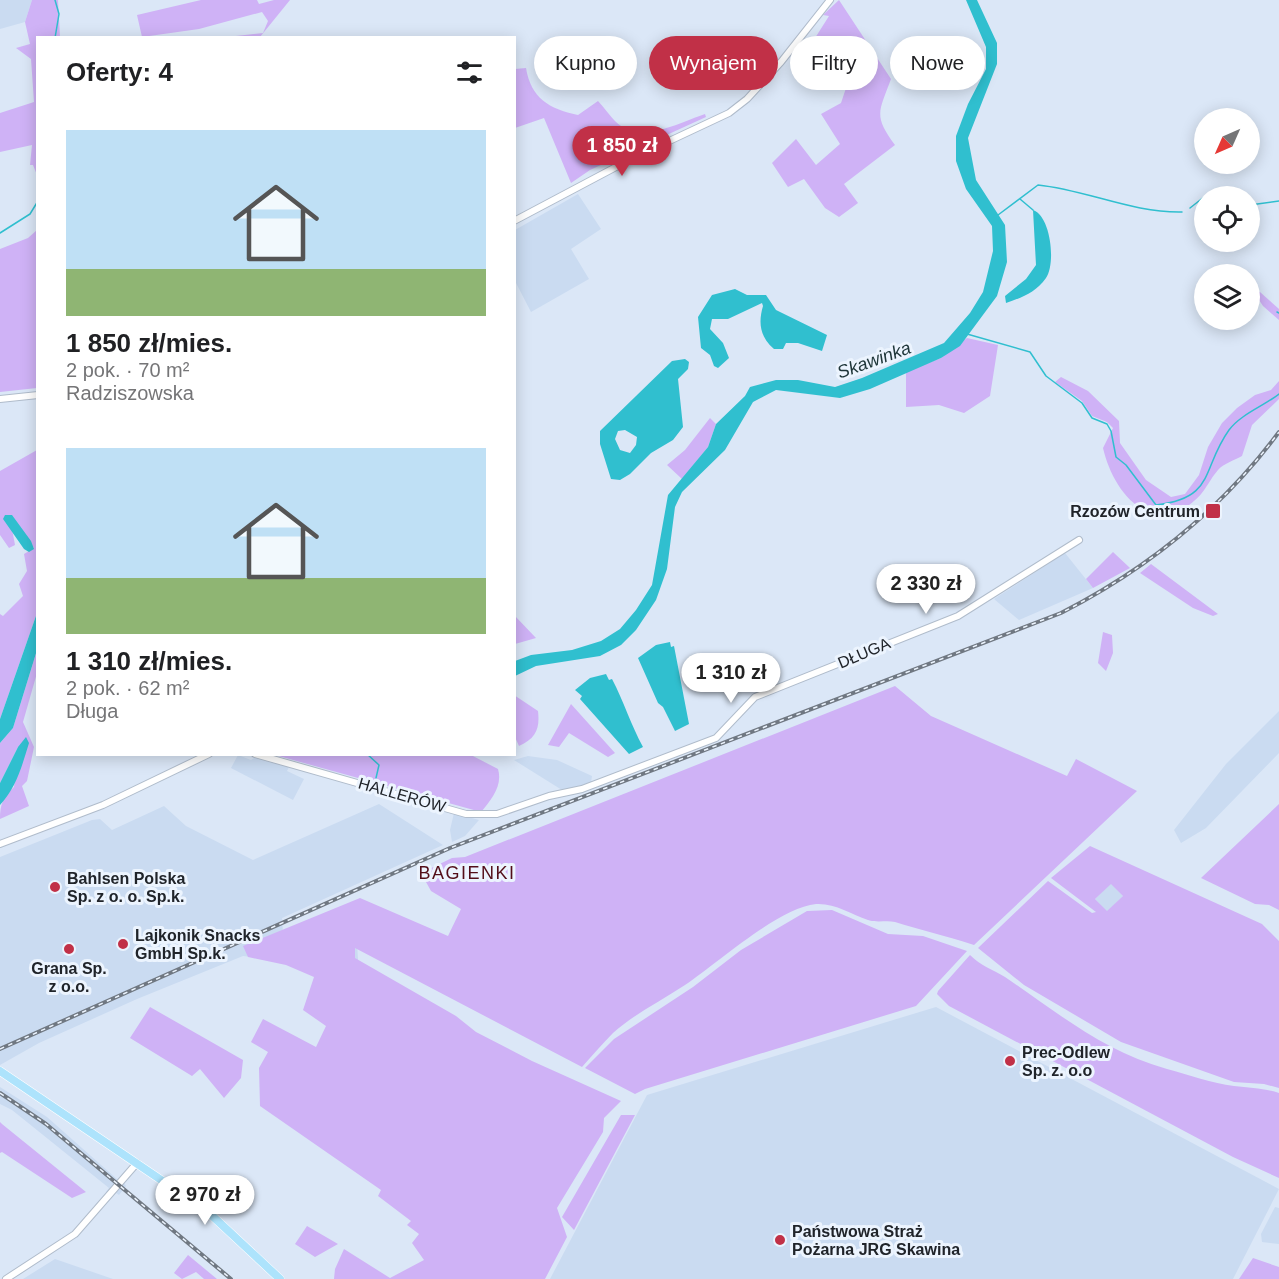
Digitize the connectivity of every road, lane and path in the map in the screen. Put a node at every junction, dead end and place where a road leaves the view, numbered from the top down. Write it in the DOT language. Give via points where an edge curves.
graph roads {
  1 [pos="830,0"];
  2 [pos="516,220"];
  3 [pos="36,395"];
  4 [pos="0,399"];
  5 [pos="1079,540"];
  6 [pos="205,756"];
  7 [pos="262,756"];
  8 [pos="549,796"];
  9 [pos="0,844"];
  10 [pos="0,1071"];
  11 [pos="137,1163"];
  12 [pos="6,1279"];
  13 [pos="280,1279"];
  1 -- 2 [label="street" via="781,62 729,113"];
  3 -- 4 [label="street"];
  5 -- 8 [label="street, DŁUGA" via="958,616 755,697 716,738 596,785"];
  6 -- 9 [label="street" via="78,816"];
  7 -- 8 [label="street, HALLERÓW" via="466,814 497,814"];
  10 -- 11 [label="main road"];
  11 -- 12 [label="street" via="77,1233"];
  11 -- 13 [label="main road" via="212,1215"];
}
